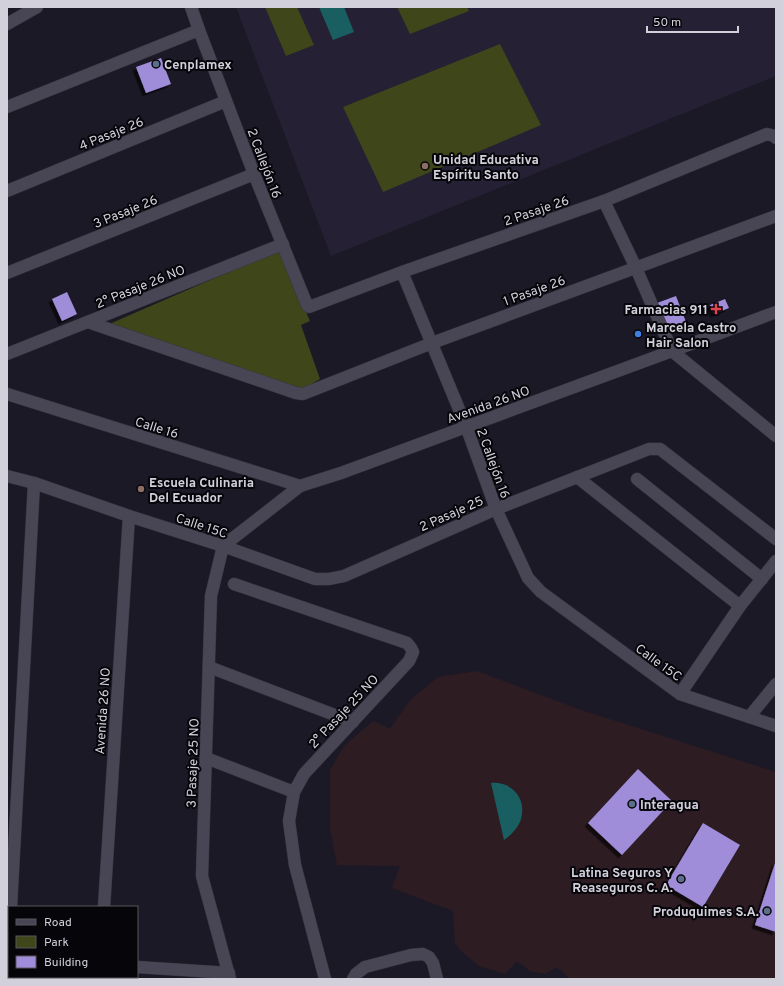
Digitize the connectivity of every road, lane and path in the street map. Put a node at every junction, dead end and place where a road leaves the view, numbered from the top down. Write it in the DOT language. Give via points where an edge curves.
graph roads {
  1 [pos="37,7"];
  2 [pos="192,7"];
  3 [pos="7,24"];
  4 [pos="199,30"];
  5 [pos="226,101"];
  6 [pos="7,106"];
  7 [pos="775,137"];
  8 [pos="254,174"];
  9 [pos="7,191"];
  10 [pos="604,201"];
  11 [pos="776,216"];
  12 [pos="283,244"];
  13 [pos="636,268"];
  14 [pos="402,272"];
  15 [pos="7,273"];
  16 [pos="307,305"];
  17 [pos="774,315"];
  18 [pos="88,322"];
  19 [pos="432,343"];
  20 [pos="672,352"];
  21 [pos="7,354"];
  22 [pos="7,394"];
  23 [pos="466,426"];
  24 [pos="776,436"];
  25 [pos="7,476"];
  26 [pos="577,477"];
  27 [pos="636,479"];
  28 [pos="34,483"];
  29 [pos="300,486"];
  30 [pos="496,509"];
  31 [pos="129,516"];
  32 [pos="776,539"];
  33 [pos="223,546"];
  34 [pos="776,561"];
  35 [pos="344,576"];
  36 [pos="762,579"];
  37 [pos="234,584"];
  38 [pos="541,592"];
  39 [pos="740,606"];
  40 [pos="209,667"];
  41 [pos="776,684"];
  42 [pos="680,694"];
  43 [pos="749,717"];
  44 [pos="352,722"];
  45 [pos="776,726"];
  46 [pos="206,758"];
  47 [pos="294,792"];
  48 [pos="11,906"];
  49 [pos="104,906"];
  50 [pos="139,971"];
  51 [pos="229,976"];
  52 [pos="325,979"];
  53 [pos="353,979"];
  54 [pos="437,979"];
  1 -- 3 [label="street"];
  2 -- 4 [label="street, 2 Callejón 16"];
  4 -- 5 [label="street, 2 Callejón 16"];
  4 -- 6 [label="street"];
  5 -- 8 [label="street, 2 Callejón 16"];
  5 -- 9 [label="street, 4 Pasaje 26"];
  7 -- 10 [label="street, 2 Pasaje 26" via="767,134"];
  8 -- 12 [label="street, 2 Callejón 16"];
  8 -- 15 [label="street, 3 Pasaje 26"];
  10 -- 13 [label="street"];
  10 -- 14 [label="street, 2 Pasaje 26"];
  11 -- 13 [label="street, 1 Pasaje 26"];
  12 -- 16 [label="street, 2 Callejón 16"];
  12 -- 18 [label="street, 2° Pasaje 26 NO"];
  13 -- 19 [label="street, 1 Pasaje 26"];
  13 -- 20 [label="street"];
  14 -- 16 [label="street, 2 Pasaje 26" via="311,307"];
  14 -- 19 [label="street, 2 Callejón 16"];
  17 -- 20 [label="street, Avenida 26 NO"];
  18 -- 19 [label="street, 1 Pasaje 26" via="296,394 303,394"];
  18 -- 21 [label="street, 2° Pasaje 26 NO"];
  19 -- 23 [label="street, 2 Callejón 16"];
  20 -- 23 [label="street, Avenida 26 NO"];
  20 -- 24 [label="street"];
  22 -- 29 [label="street, Calle 16"];
  23 -- 29 [label="street, Avenida 26 NO"];
  23 -- 30 [label="street, 2 Callejón 16"];
  25 -- 28 [label="street, Calle 15C"];
  26 -- 30 [label="street, 2 Pasaje 25"];
  26 -- 32 [label="street, 2 Pasaje 25" via="649,449 660,449"];
  26 -- 39 [label="street"];
  27 -- 36 [label="street"];
  28 -- 31 [label="street, Calle 15C"];
  28 -- 48 [label="street"];
  29 -- 33 [label="street, Avenida 26 NO"];
  30 -- 35 [label="street, 2 Pasaje 25"];
  30 -- 38 [label="street, 2 Callejón 16" via="528,578"];
  31 -- 33 [label="street, Calle 15C"];
  31 -- 49 [label="street, Avenida 26 NO"];
  33 -- 35 [label="street, Calle 15C" via="315,579"];
  33 -- 40 [label="street, 3 Pasaje 25 NO" via="211,596"];
  34 -- 36 [label="street"];
  36 -- 39 [label="street"];
  37 -- 44 [label="street, 2° Pasaje 25 NO" via="407,643 413,652 409,661"];
  38 -- 42 [label="street, Calle 15C"];
  39 -- 42 [label="street"];
  40 -- 44 [label="street"];
  40 -- 46 [label="street, 3 Pasaje 25 NO"];
  41 -- 43 [label="street"];
  42 -- 43 [label="street, Calle 15C"];
  43 -- 45 [label="street, Calle 15C"];
  44 -- 47 [label="street, 2° Pasaje 25 NO" via="304,774"];
  46 -- 47 [label="street"];
  46 -- 51 [label="street, 3 Pasaje 25 NO" via="202,876"];
  47 -- 52 [label="street, 2° Pasaje 25 NO" via="289,821 295,865"];
  50 -- 51 [label="street"];
  53 -- 54 [label="street" via="365,967 423,954 433,963"];
}
